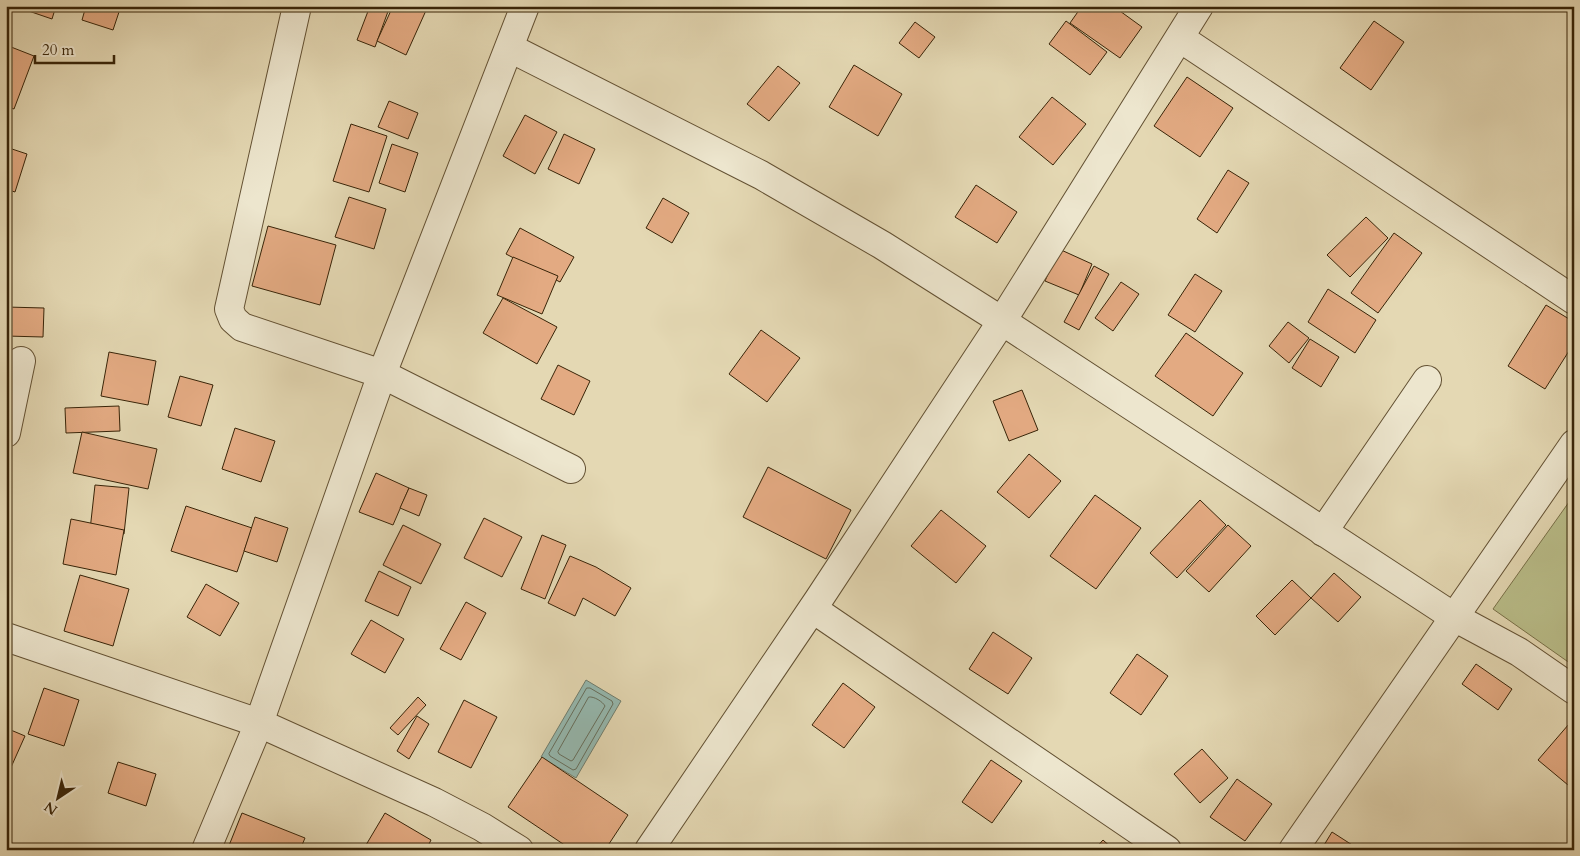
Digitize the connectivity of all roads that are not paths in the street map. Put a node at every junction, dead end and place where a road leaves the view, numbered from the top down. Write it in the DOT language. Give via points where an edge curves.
graph roads {
  1 [pos="296,6"];
  2 [pos="525,6"];
  3 [pos="1199,6"];
  4 [pos="1180,38"];
  5 [pos="510,48"];
  6 [pos="1574,300"];
  7 [pos="1002,321"];
  8 [pos="21,361"];
  9 [pos="382,374"];
  10 [pos="1426,380"];
  11 [pos="6,433"];
  12 [pos="1574,444"];
  13 [pos="571,469"];
  14 [pos="1323,532"];
  15 [pos="813,609"];
  16 [pos="1454,617"];
  17 [pos="6,637"];
  18 [pos="1574,690"];
  19 [pos="259,723"];
  20 [pos="206,850"];
  21 [pos="519,850"];
  22 [pos="649,850"];
  23 [pos="1167,850"];
  24 [pos="1293,850"];
  1 -- 9 [label="street" via="229,309 233,319 242,327"];
  2 -- 5 [label="street"];
  3 -- 4 [label="street"];
  4 -- 6 [label="street"];
  4 -- 7 [label="street"];
  5 -- 7 [label="street" via="761,175 882,245"];
  5 -- 9 [label="street"];
  7 -- 14 [label="street"];
  7 -- 15 [label="street"];
  8 -- 11 [label="street"];
  9 -- 13 [label="street"];
  9 -- 19 [label="street"];
  10 -- 14 [label="street"];
  12 -- 16 [label="street"];
  14 -- 16 [label="street"];
  15 -- 22 [label="street"];
  15 -- 23 [label="street"];
  16 -- 18 [label="street" via="1519,652"];
  16 -- 24 [label="street"];
  17 -- 19 [label="street"];
  19 -- 20 [label="street"];
  19 -- 21 [label="street" via="434,802 482,826"];
}
